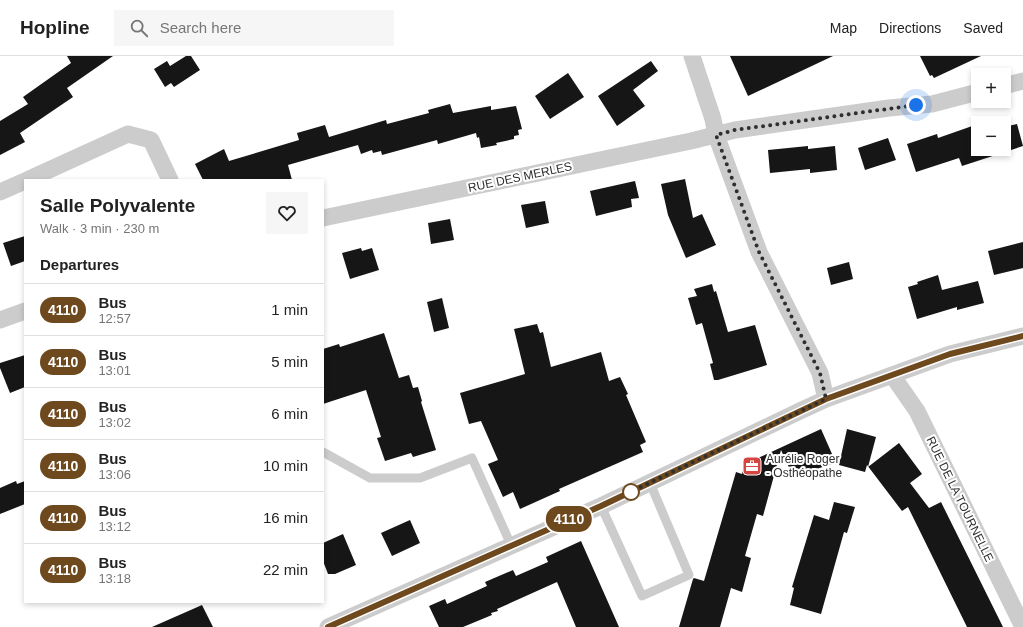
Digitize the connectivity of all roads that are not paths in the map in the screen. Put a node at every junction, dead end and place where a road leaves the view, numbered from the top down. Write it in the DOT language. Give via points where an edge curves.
graph roads {
  1 [pos="692,56"];
  2 [pos="1023,81"];
  3 [pos="1011,84"];
  4 [pos="971,94"];
  5 [pos="716,135"];
  6 [pos="28,179"];
  7 [pos="170,179"];
  8 [pos="24,181"];
  9 [pos="0,192"];
  10 [pos="324,218"];
  11 [pos="24,311"];
  12 [pos="0,320"];
  13 [pos="1023,336"];
  14 [pos="892,375"];
  15 [pos="826,399"];
  16 [pos="324,453"];
  17 [pos="650,483"];
  18 [pos="601,506"];
  19 [pos="511,545"];
  20 [pos="328,627"];
  21 [pos="1023,627"];
  1 -- 5 [label="street"];
  2 -- 3 [label="street"];
  4 -- 5 [label="street, RUE DES MERLES" via="932,104 881,109"];
  5 -- 10 [label="street, RUE DES MERLES"];
  5 -- 15 [label="street" via="759,252 820,373"];
  6 -- 7 [label="street" via="128,134 151,140"];
  8 -- 9 [label="street"];
  11 -- 12 [label="street"];
  13 -- 14 [label="street" via="950,354"];
  14 -- 15 [label="street"];
  14 -- 21 [label="street, RUE DE LA TOURNELLE" via="917,411"];
  15 -- 17 [label="street"];
  16 -- 19 [label="lane" via="370,478 420,478 472,458"];
  17 -- 18 [label="street"];
  17 -- 18 [label="lane" via="689,575 642,596"];
  18 -- 19 [label="street"];
  19 -- 20 [label="street"];
}
